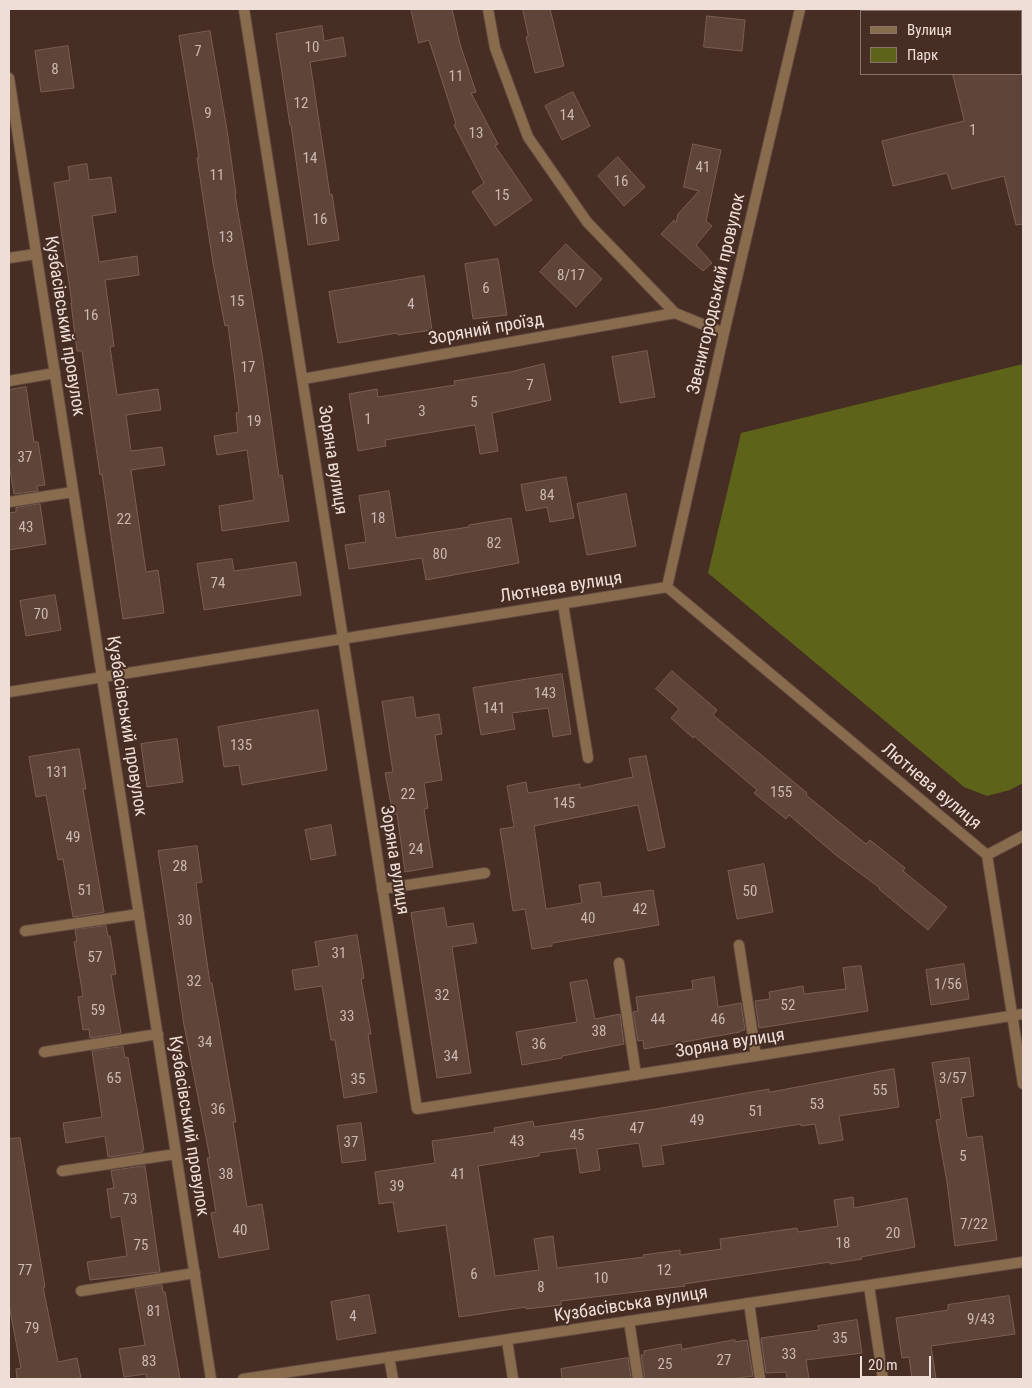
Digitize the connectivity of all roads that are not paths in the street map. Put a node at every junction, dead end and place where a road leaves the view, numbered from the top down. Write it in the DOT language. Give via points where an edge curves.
graph roads {
  1 [pos="244,9"];
  2 [pos="488,9"];
  3 [pos="800,9"];
  4 [pos="9,78"];
  5 [pos="13,134"];
  6 [pos="36,254"];
  7 [pos="9,258"];
  8 [pos="675,313"];
  9 [pos="724,333"];
  10 [pos="55,373"];
  11 [pos="303,379"];
  12 [pos="9,380"];
  13 [pos="73,492"];
  14 [pos="9,502"];
  15 [pos="666,587"];
  16 [pos="563,604"];
  17 [pos="343,639"];
  18 [pos="102,677"];
  19 [pos="9,692"];
  20 [pos="588,758"];
  21 [pos="1023,836"];
  22 [pos="987,855"];
  23 [pos="485,873"];
  24 [pos="382,889"];
  25 [pos="139,914"];
  26 [pos="25,931"];
  27 [pos="739,944"];
  28 [pos="619,963"];
  29 [pos="1023,1014"];
  30 [pos="1012,1016"];
  31 [pos="158,1034"];
  32 [pos="44,1052"];
  33 [pos="756,1056"];
  34 [pos="636,1075"];
  35 [pos="1023,1084"];
  36 [pos="176,1154"];
  37 [pos="62,1171"];
  38 [pos="1023,1262"];
  39 [pos="195,1274"];
  40 [pos="869,1286"];
  41 [pos="81,1291"];
  42 [pos="749,1304"];
  43 [pos="629,1321"];
  44 [pos="507,1340"];
  45 [pos="389,1357"];
  46 [pos="211,1379"];
  47 [pos="243,1379"];
  48 [pos="393,1379"];
  49 [pos="513,1379"];
  50 [pos="638,1379"];
  51 [pos="760,1379"];
  52 [pos="883,1379"];
  1 -- 11 [label="street, Зоряна вулиця"];
  2 -- 8 [label="street" via="495,48 528,137 586,222"];
  3 -- 9 [label="street, Звенигородський провулок"];
  4 -- 5 [label="street, Кузбасівський провулок"];
  5 -- 6 [label="street, Кузбасівський провулок"];
  6 -- 7 [label="street"];
  6 -- 10 [label="street, Кузбасівський провулок"];
  8 -- 9 [label="street"];
  8 -- 11 [label="street, Зоряний проїзд"];
  9 -- 15 [label="street, Звенигородський провулок"];
  10 -- 12 [label="street"];
  10 -- 13 [label="street, Кузбасівський провулок"];
  11 -- 17 [label="street, Зоряна вулиця"];
  13 -- 14 [label="street"];
  13 -- 18 [label="street, Кузбасівський провулок"];
  15 -- 16 [label="street, Лютнева вулиця"];
  15 -- 22 [label="street, Лютнева вулиця"];
  16 -- 17 [label="street, Лютнева вулиця"];
  16 -- 20 [label="street"];
  17 -- 18 [label="street, Лютнева вулиця"];
  17 -- 24 [label="street, Зоряна вулиця"];
  18 -- 19 [label="street, Лютнева вулиця"];
  18 -- 25 [label="street, Кузбасівський провулок"];
  21 -- 22 [label="street, Лютнева вулиця"];
  22 -- 30 [label="street"];
  23 -- 24 [label="street"];
  24 -- 34 [label="street, Зоряна вулиця" via="417,1110"];
  25 -- 26 [label="street"];
  25 -- 31 [label="street, Кузбасівський провулок"];
  27 -- 33 [label="street"];
  28 -- 34 [label="street"];
  29 -- 30 [label="street, Зоряна вулиця"];
  30 -- 33 [label="street, Зоряна вулиця"];
  30 -- 35 [label="street"];
  31 -- 32 [label="street"];
  31 -- 36 [label="street, Кузбасівський провулок"];
  33 -- 34 [label="street, Зоряна вулиця"];
  36 -- 37 [label="street"];
  36 -- 39 [label="street, Кузбасівський провулок"];
  38 -- 40 [label="street, Кузбасівська вулиця"];
  39 -- 41 [label="street"];
  39 -- 46 [label="street, Кузбасівський провулок"];
  40 -- 42 [label="street, Кузбасівська вулиця"];
  40 -- 52 [label="street"];
  42 -- 43 [label="street, Кузбасівська вулиця"];
  42 -- 51 [label="street"];
  43 -- 44 [label="street, Кузбасівська вулиця"];
  43 -- 50 [label="street"];
  44 -- 45 [label="street, Кузбасівська вулиця"];
  44 -- 49 [label="street"];
  45 -- 47 [label="street, Кузбасівська вулиця"];
  45 -- 48 [label="street"];
}
